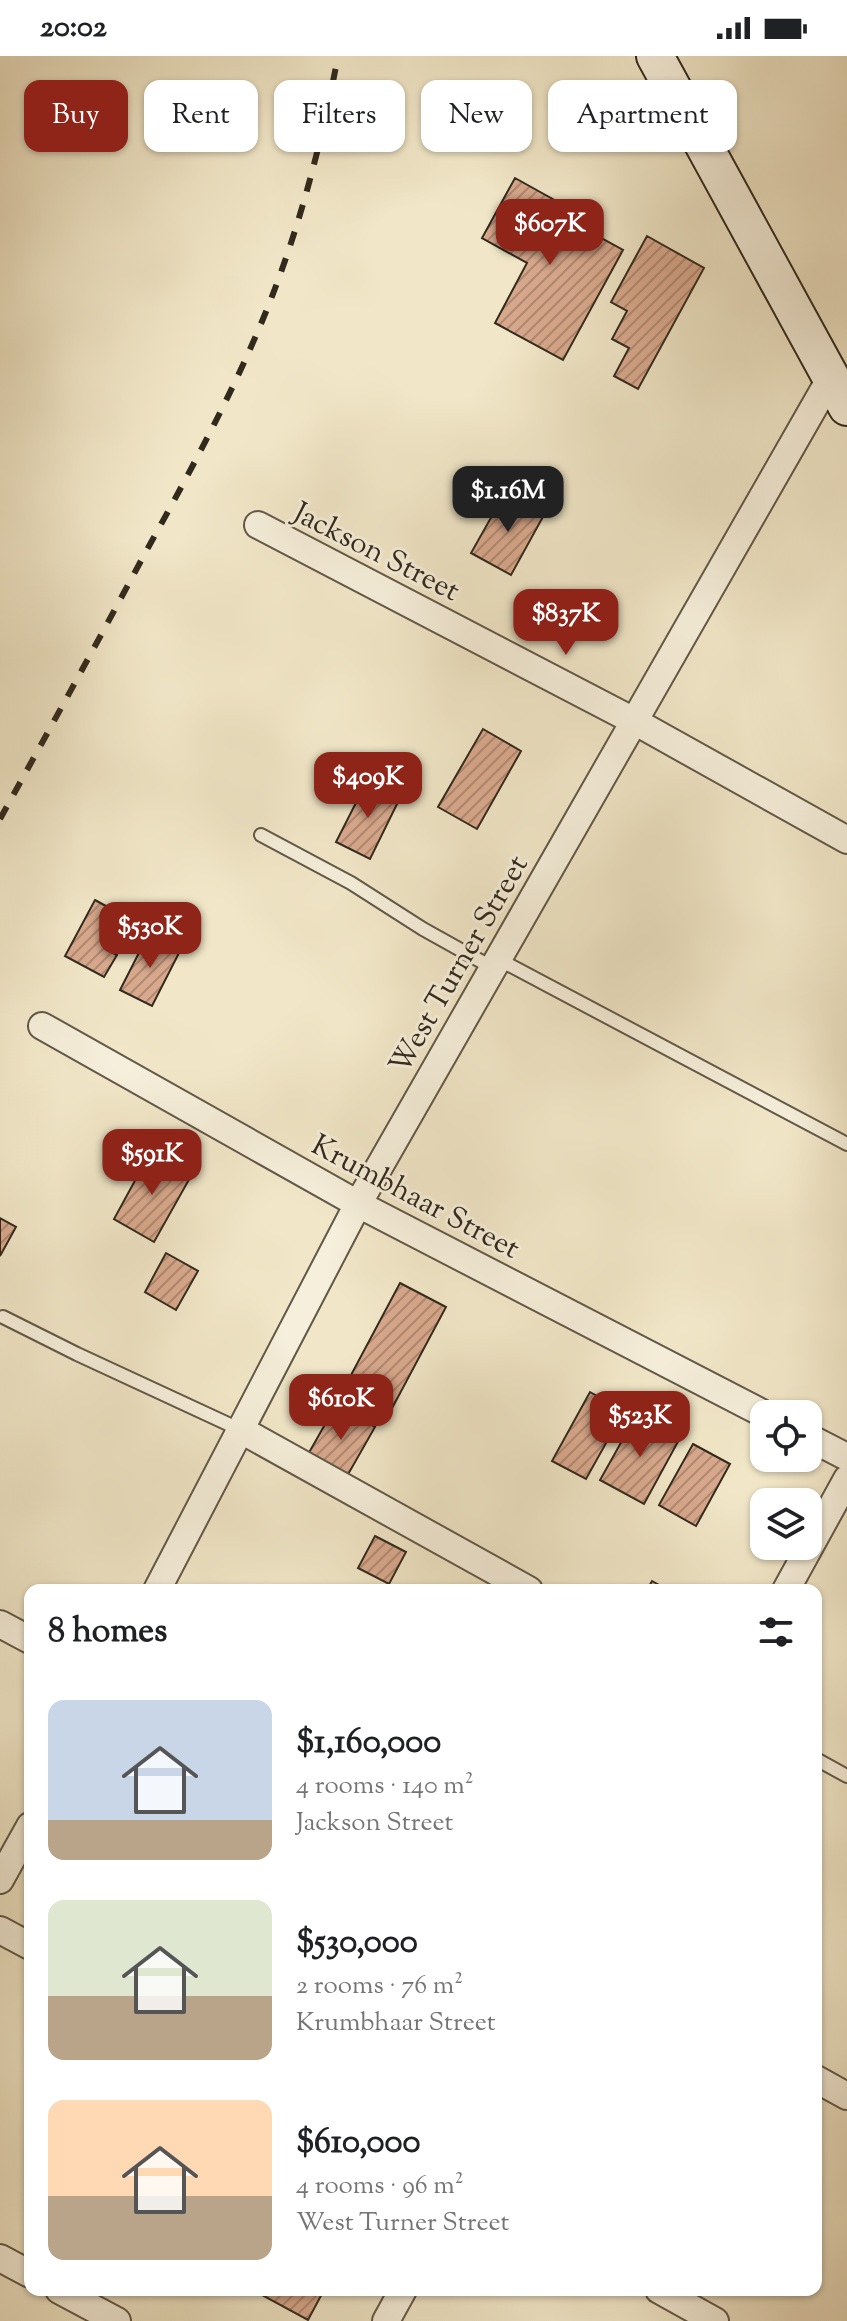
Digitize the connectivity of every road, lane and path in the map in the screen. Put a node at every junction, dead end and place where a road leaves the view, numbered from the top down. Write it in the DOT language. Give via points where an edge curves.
graph roads {
  1 [pos="655,56"];
  2 [pos="838,393"];
  3 [pos="258,525"];
  4 [pos="634,721"];
  5 [pos="261,835"];
  6 [pos="847,840"];
  7 [pos="495,964"];
  8 [pos="42,1026"];
  9 [pos="847,1144"];
  10 [pos="358,1204"];
  11 [pos="3,1317"];
  12 [pos="750,1407"];
  13 [pos="241,1430"];
  14 [pos="822,1444"];
  15 [pos="847,1457"];
  16 [pos="847,1479"];
  17 [pos="160,1584"];
  18 [pos="518,1584"];
  19 [pos="789,1584"];
  20 [pos="0,1624"];
  21 [pos="24,1637"];
  22 [pos="822,1762"];
  23 [pos="847,1776"];
  24 [pos="24,1837"];
  25 [pos="0,1880"];
  26 [pos="0,1930"];
  27 [pos="24,1943"];
  28 [pos="822,2082"];
  29 [pos="847,2096"];
  30 [pos="0,2258"];
  31 [pos="24,2271"];
  32 [pos="70,2296"];
  33 [pos="400,2296"];
  34 [pos="670,2296"];
  35 [pos="117,2321"];
  36 [pos="386,2321"];
  37 [pos="715,2321"];
  1 -- 2 [label="main road"];
  2 -- 4 [label="street, West Turner Street"];
  3 -- 4 [label="street, Jackson Street"];
  4 -- 6 [label="street, Jackson Street"];
  4 -- 7 [label="street, West Turner Street"];
  5 -- 7 [label="lane" via="423,929"];
  7 -- 9 [label="lane"];
  7 -- 10 [label="street, West Turner Street"];
  8 -- 10 [label="street, Krumbhaar Street"];
  10 -- 12 [label="street, Krumbhaar Street"];
  10 -- 13 [label="street, West Turner Street"];
  11 -- 13 [label="lane"];
  13 -- 17 [label="street, West Turner Street"];
  13 -- 18 [label="street"];
  14 -- 15 [label="street"];
  16 -- 19 [label="street"];
  20 -- 21 [label="street"];
  22 -- 23 [label="lane"];
  24 -- 25 [label="street"];
  26 -- 27 [label="street"];
  28 -- 29 [label="street"];
  30 -- 31 [label="street"];
  32 -- 35 [label="street"];
  33 -- 36 [label="street"];
  34 -- 37 [label="street"];
}
